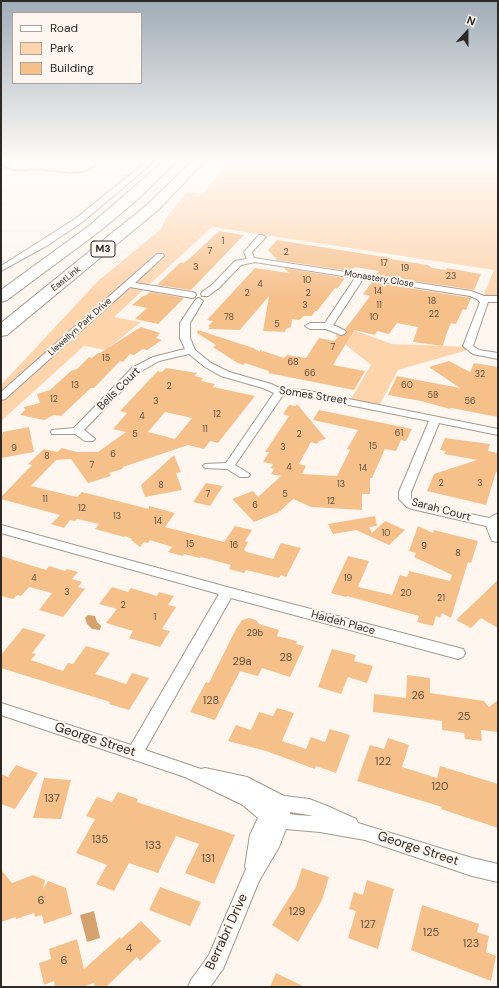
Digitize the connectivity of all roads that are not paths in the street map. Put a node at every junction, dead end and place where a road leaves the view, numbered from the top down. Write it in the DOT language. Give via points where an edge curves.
graph roads {
  1 [pos="97,206"];
  2 [pos="121,206"];
  3 [pos="154,206"];
  4 [pos="262,237"];
  5 [pos="160,256"];
  6 [pos="251,260"];
  7 [pos="1,269"];
  8 [pos="361,276"];
  9 [pos="129,284"];
  10 [pos="198,296"];
  11 [pos="1,297"];
  12 [pos="498,298"];
  13 [pos="482,299"];
  14 [pos="310,326"];
  15 [pos="328,326"];
  16 [pos="1,331"];
  17 [pos="342,332"];
  18 [pos="191,351"];
  19 [pos="498,356"];
  20 [pos="280,392"];
  21 [pos="1,397"];
  22 [pos="435,419"];
  23 [pos="77,431"];
  24 [pos="56,432"];
  25 [pos="498,432"];
  26 [pos="89,439"];
  27 [pos="208,466"];
  28 [pos="229,466"];
  29 [pos="244,475"];
  30 [pos="495,520"];
  31 [pos="1,529"];
  32 [pos="497,538"];
  33 [pos="227,592"];
  34 [pos="458,653"];
  35 [pos="1,709"];
  36 [pos="135,753"];
  37 [pos="277,813"];
  38 [pos="472,867"];
  39 [pos="498,873"];
  40 [pos="498,878"];
  41 [pos="198,987"];
  1 -- 7 [label="street" via="45,243"];
  2 -- 11 [label="highway, M3"];
  3 -- 16 [label="highway, EastLink / M3"];
  4 -- 6 [label="street" via="248,252"];
  5 -- 9 [label="street, Llewellyn Park Drive"];
  6 -- 8 [label="street, Monastery Close"];
  6 -- 10 [label="street" via="236,265 216,286"];
  8 -- 13 [label="street, Monastery Close" via="471,294"];
  8 -- 15 [label="street"];
  9 -- 10 [label="street"];
  9 -- 21 [label="street, Llewellyn Park Drive"];
  10 -- 18 [label="street" via="185,323 186,338"];
  12 -- 13 [label="street"];
  13 -- 19 [label="street" via="484,304 468,346 476,352"];
  14 -- 15 [label="street"];
  15 -- 17 [label="street"];
  18 -- 20 [label="street, Somes Street" via="219,371"];
  18 -- 23 [label="street, Bells Court" via="151,361 136,370"];
  20 -- 22 [label="street, Somes Street" via="304,393"];
  20 -- 28 [label="street"];
  22 -- 25 [label="street, Somes Street"];
  22 -- 30 [label="street, Sarah Court" via="405,492 405,499 416,506"];
  23 -- 24 [label="street"];
  23 -- 26 [label="street"];
  27 -- 28 [label="street"];
  28 -- 29 [label="street"];
  30 -- 32 [label="street, Sarah Court"];
  31 -- 33 [label="street, Haideh Place"];
  33 -- 34 [label="street, Haideh Place"];
  33 -- 36 [label="street"];
  35 -- 36 [label="street, George Street"];
  36 -- 37 [label="street, George Street" via="190,772"];
  37 -- 38 [label="street, George Street" via="295,822 365,832"];
  37 -- 41 [label="street, Berrabri Drive" via="273,841 252,876 216,962"];
  38 -- 39 [label="street, George Street"];
  38 -- 40 [label="street, George Street"];
}
